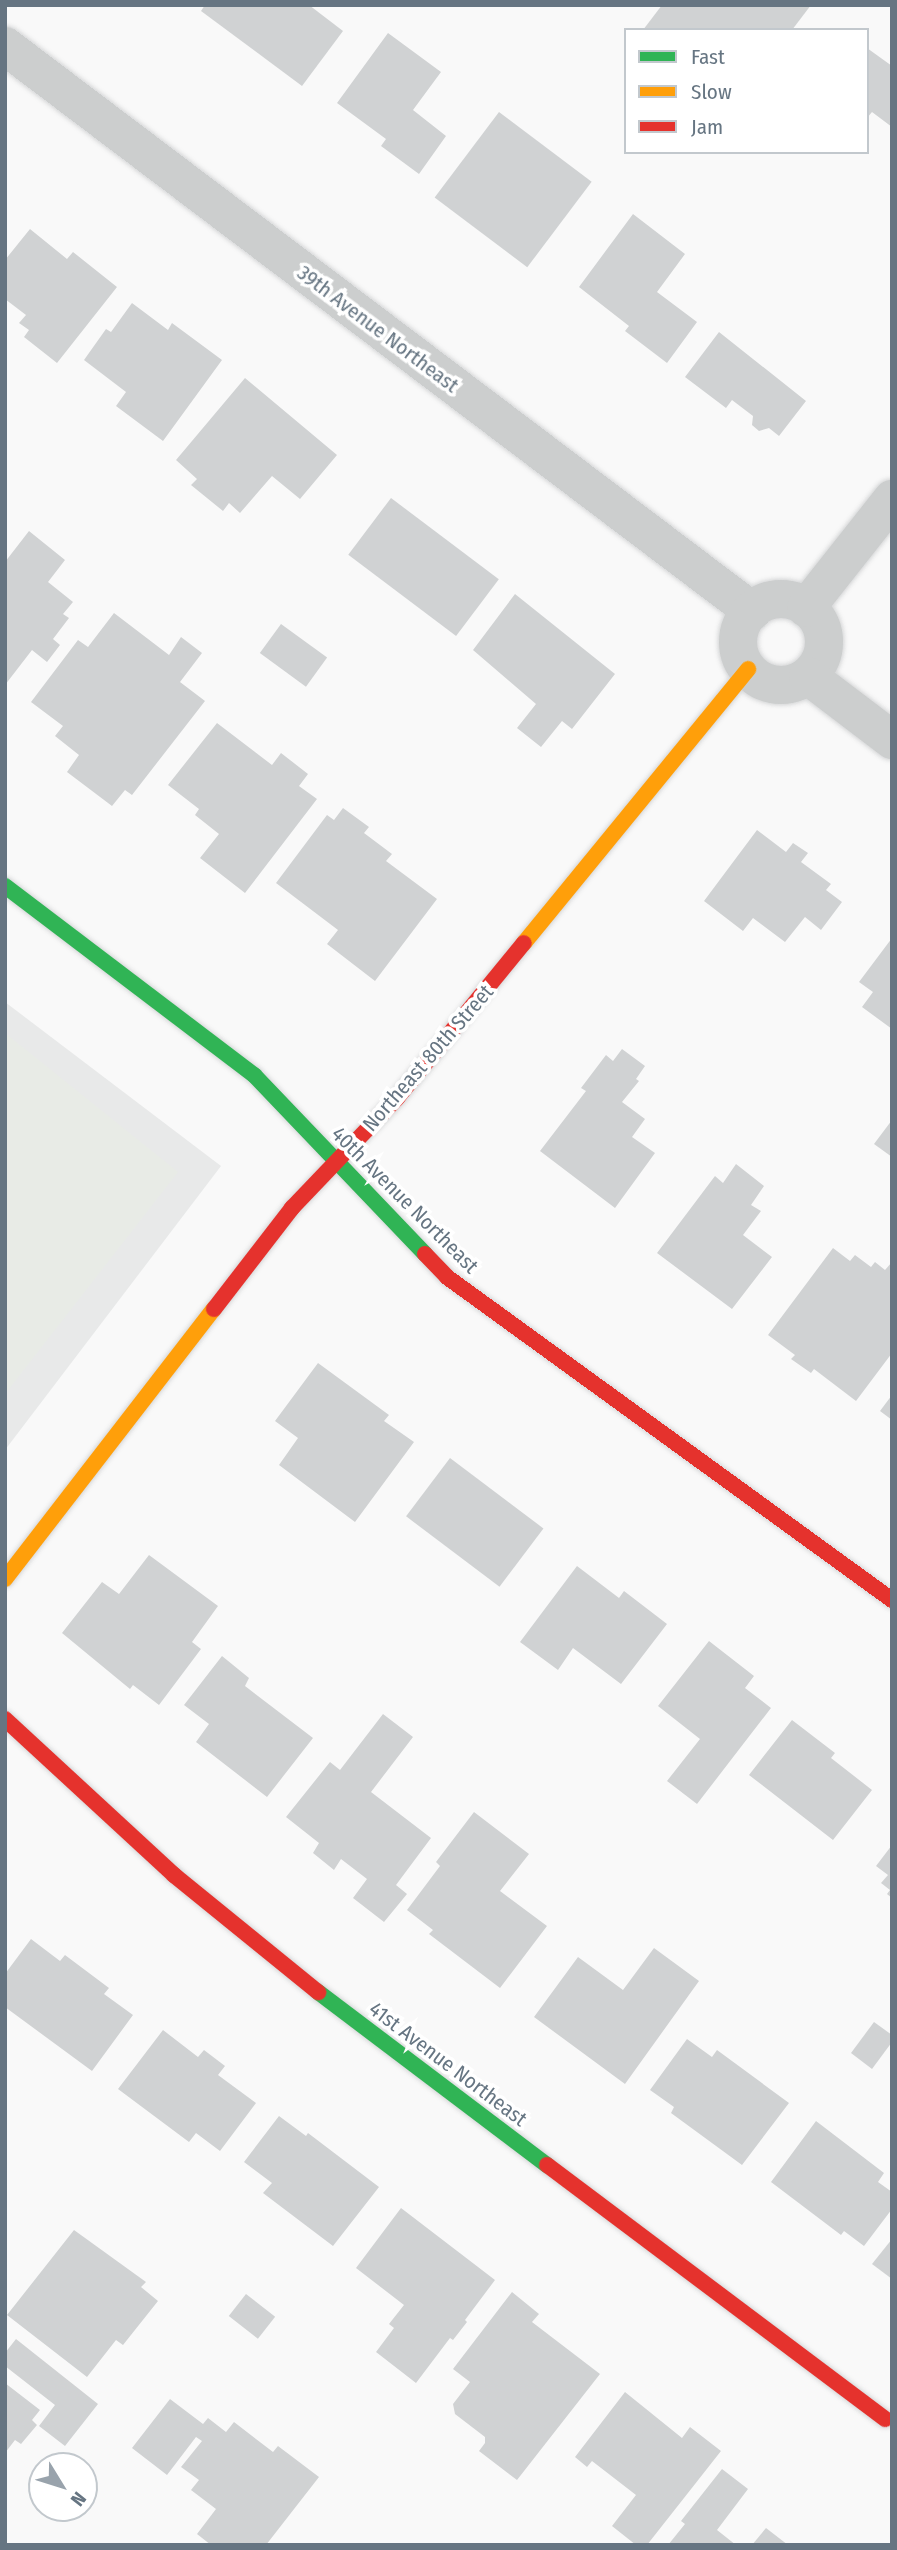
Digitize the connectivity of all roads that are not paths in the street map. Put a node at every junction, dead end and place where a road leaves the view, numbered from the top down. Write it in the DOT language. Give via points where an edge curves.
graph roads {
  1 [pos="5,46"];
  2 [pos="892,499"];
  3 [pos="806,608"];
  4 [pos="752,611"];
  5 [pos="748,669"];
  6 [pos="808,677"];
  7 [pos="892,740"];
  8 [pos="5,886"];
  9 [pos="335,1163"];
  10 [pos="5,1579"];
  11 [pos="892,1600"];
  12 [pos="5,1719"];
  13 [pos="885,2419"];
  1 -- 4 [label="street, 39th Avenue Northeast"];
  2 -- 3 [label="street"];
  3 -- 4 [label="street" via="788,599 774,599"];
  3 -- 6 [label="street" via="820,622 824,636 818,665"];
  4 -- 5 [label="street" via="738,636 738,650"];
  5 -- 6 [label="street" via="765,683 780,685"];
  5 -- 9 [label="street, Northeast 80th Street" via="397,1098"];
  6 -- 7 [label="street"];
  8 -- 9 [label="street, 40th Avenue Northeast" via="254,1075"];
  9 -- 10 [label="street, Northeast 80th Street" via="292,1208"];
  9 -- 11 [label="street, 40th Avenue Northeast" via="447,1277"];
  12 -- 13 [label="street, 41st Avenue Northeast" via="174,1875 330,2002"];
}
